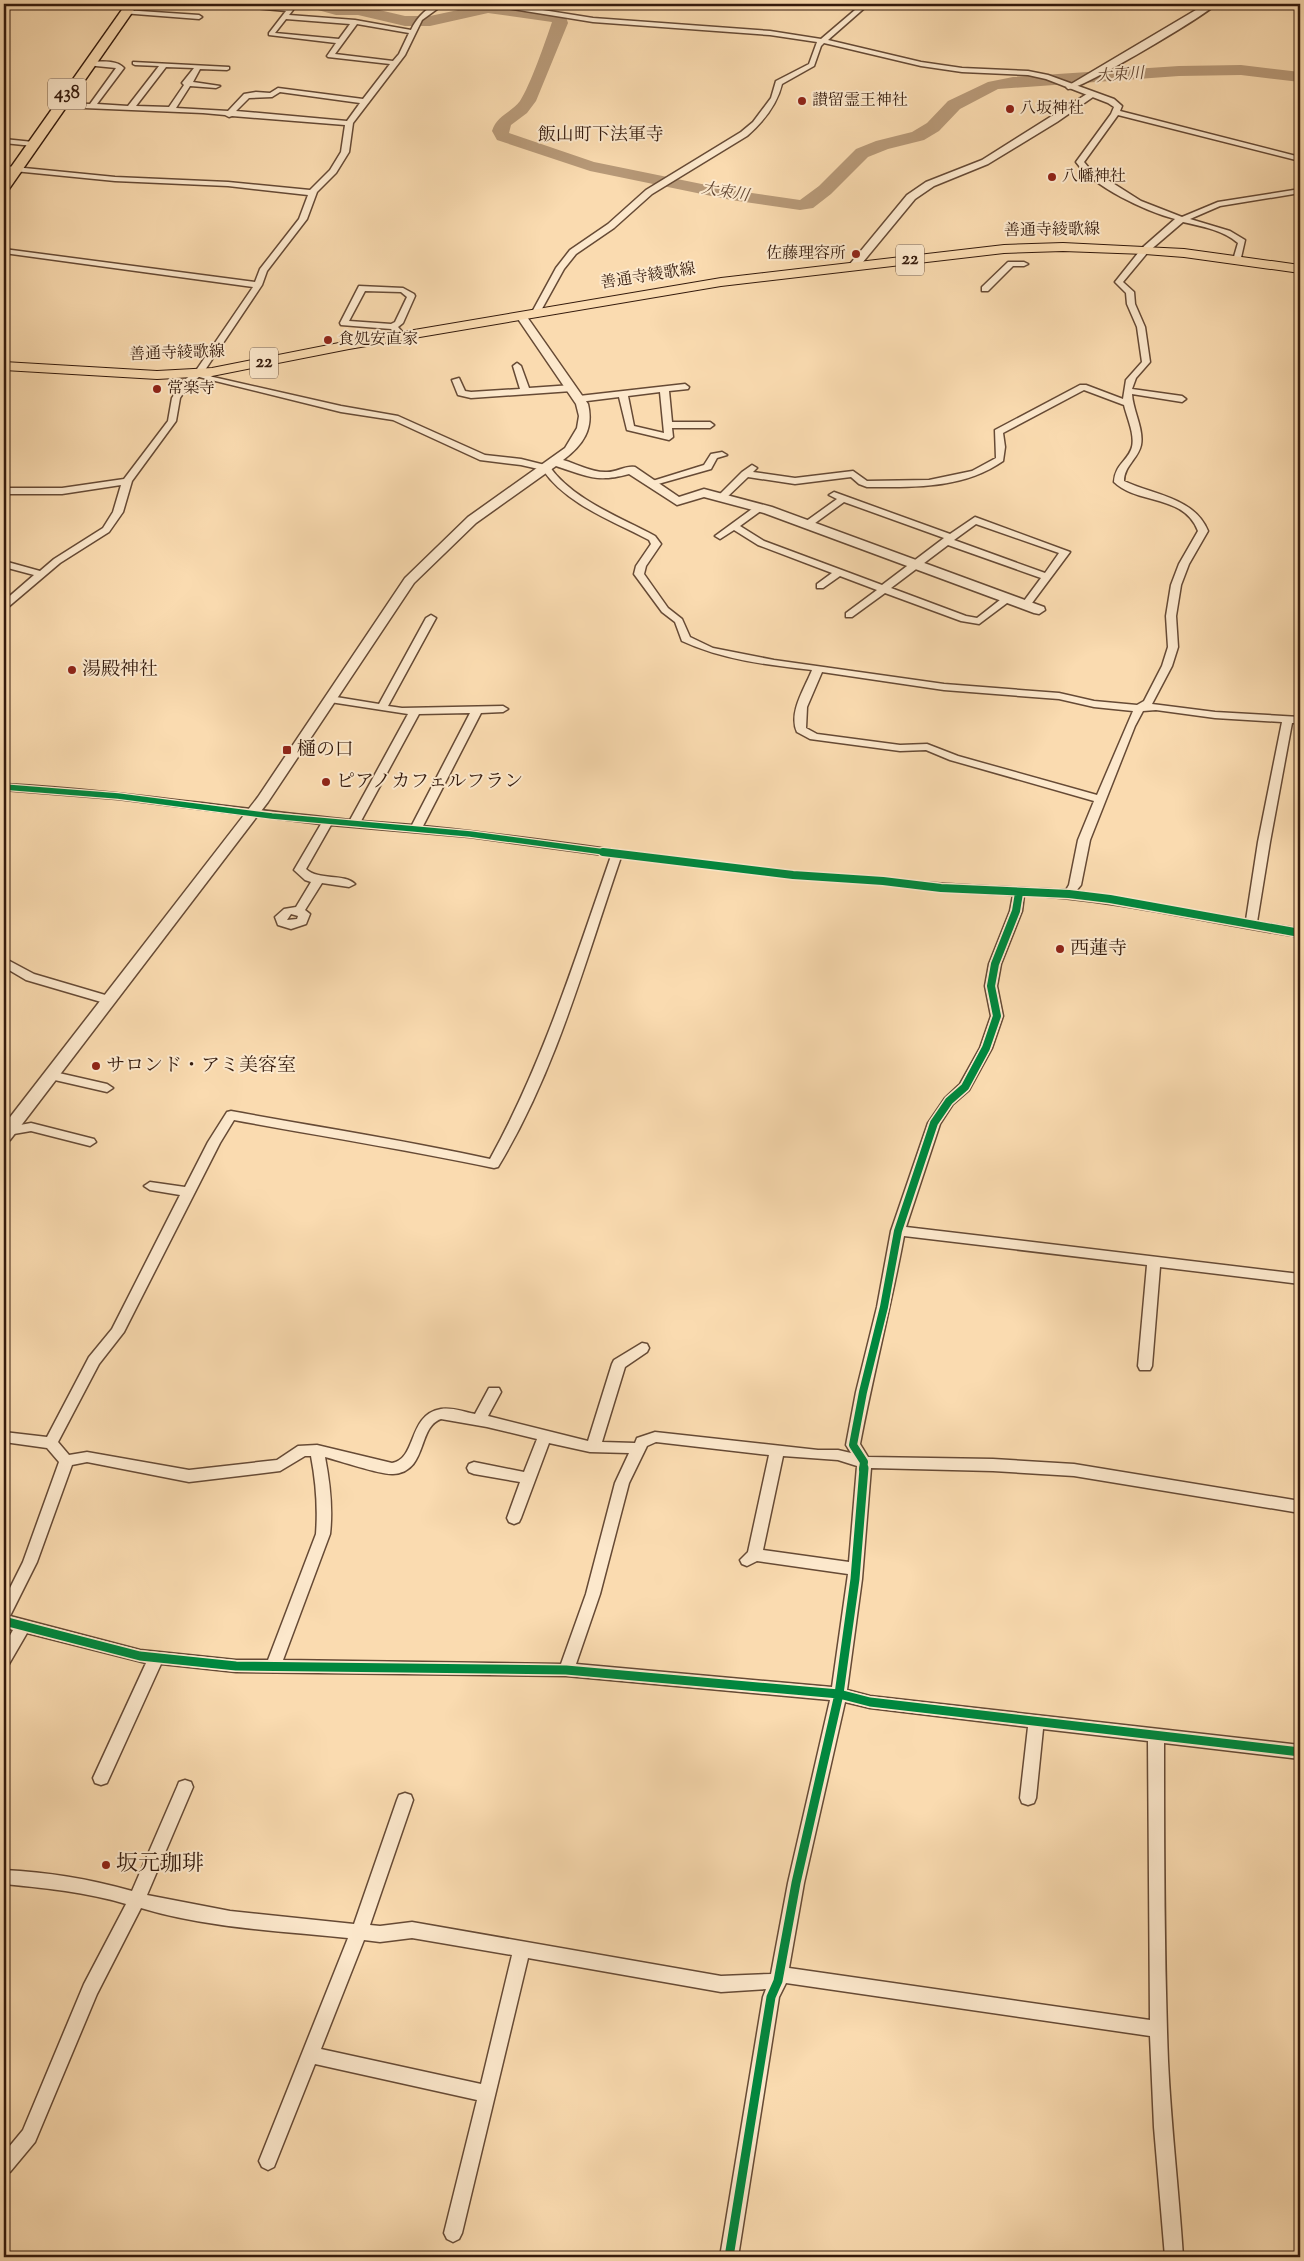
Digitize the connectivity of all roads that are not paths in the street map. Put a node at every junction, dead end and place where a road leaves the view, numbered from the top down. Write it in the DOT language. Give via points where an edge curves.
graph roads {
  1 [pos="152,4"];
  2 [pos="233,4"];
  3 [pos="441,4"];
  4 [pos="497,4"];
  5 [pos="866,4"];
  6 [pos="1212,4"];
  7 [pos="188,6"];
  8 [pos="128,8"];
  9 [pos="199,17"];
  10 [pos="284,17"];
  11 [pos="355,22"];
  12 [pos="413,32"];
  13 [pos="342,40"];
  14 [pos="823,41"];
  15 [pos="136,63"];
  16 [pos="396,63"];
  17 [pos="88,64"];
  18 [pos="164,65"];
  19 [pos="198,67"];
  20 [pos="227,68"];
  21 [pos="186,83"];
  22 [pos="216,86"];
  23 [pos="1071,87"];
  24 [pos="1090,95"];
  25 [pos="365,101"];
  26 [pos="60,105"];
  27 [pos="92,106"];
  28 [pos="131,107"];
  29 [pos="172,109"];
  30 [pos="1116,112"];
  31 [pos="230,114"];
  32 [pos="349,123"];
  33 [pos="4,140"];
  34 [pos="33,144"];
  35 [pos="1300,159"];
  36 [pos="10,168"];
  37 [pos="4,186"];
  38 [pos="1300,191"];
  39 [pos="313,193"];
  40 [pos="1183,219"];
  41 [pos="1004,249"];
  42 [pos="4,250"];
  43 [pos="1145,250"];
  44 [pos="1237,260"];
  45 [pos="1012,264"];
  46 [pos="1024,264"];
  47 [pos="854,266"];
  48 [pos="1300,270"];
  49 [pos="258,285"];
  50 [pos="973,286"];
  51 [pos="985,289"];
  52 [pos="995,291"];
  53 [pos="528,315"];
  54 [pos="397,332"];
  55 [pos="4,366"];
  56 [pos="518,366"];
  57 [pos="198,374"];
  58 [pos="456,380"];
  59 [pos="685,387"];
  60 [pos="664,389"];
  61 [pos="525,391"];
  62 [pos="1128,391"];
  63 [pos="575,393"];
  64 [pos="622,394"];
  65 [pos="1182,399"];
  66 [pos="1127,402"];
  67 [pos="668,424"];
  68 [pos="710,425"];
  69 [pos="722,454"];
  70 [pos="550,465"];
  71 [pos="127,481"];
  72 [pos="651,484"];
  73 [pos="4,491"];
  74 [pos="721,498"];
  75 [pos="759,508"];
  76 [pos="808,524"];
  77 [pos="734,526"];
  78 [pos="720,536"];
  79 [pos="949,539"];
  80 [pos="4,564"];
  81 [pos="916,564"];
  82 [pos="839,572"];
  83 [pos="41,574"];
  84 [pos="1046,577"];
  85 [pos="820,586"];
  86 [pos="884,589"];
  87 [pos="1008,598"];
  88 [pos="1026,605"];
  89 [pos="4,606"];
  90 [pos="1039,610"];
  91 [pos="849,615"];
  92 [pos="430,618"];
  93 [pos="818,668"];
  94 [pos="330,699"];
  95 [pos="382,708"];
  96 [pos="1139,708"];
  97 [pos="503,709"];
  98 [pos="477,710"];
  99 [pos="415,711"];
  100 [pos="1288,719"];
  101 [pos="1300,720"];
  102 [pos="4,787"];
  103 [pos="1099,799"];
  104 [pos="251,814"];
  105 [pos="328,821"];
  106 [pos="354,823"];
  107 [pos="416,829"];
  108 [pos="617,854"];
  109 [pos="318,880"];
  110 [pos="349,884"];
  111 [pos="1019,893"];
  112 [pos="1070,894"];
  113 [pos="299,911"];
  114 [pos="1251,926"];
  115 [pos="1300,933"];
  116 [pos="4,962"];
  117 [pos="108,1000"];
  118 [pos="50,1075"];
  119 [pos="107,1088"];
  120 [pos="6,1133"];
  121 [pos="90,1142"];
  122 [pos="150,1186"];
  123 [pos="189,1192"];
  124 [pos="898,1231"];
  125 [pos="1154,1263"];
  126 [pos="1300,1279"];
  127 [pos="642,1348"];
  128 [pos="1145,1366"];
  129 [pos="494,1392"];
  130 [pos="479,1420"];
  131 [pos="545,1436"];
  132 [pos="4,1437"];
  133 [pos="51,1443"];
  134 [pos="594,1446"];
  135 [pos="639,1448"];
  136 [pos="317,1450"];
  137 [pos="777,1450"];
  138 [pos="66,1461"];
  139 [pos="864,1462"];
  140 [pos="474,1468"];
  141 [pos="529,1478"];
  142 [pos="1300,1507"];
  143 [pos="514,1518"];
  144 [pos="856,1569"];
  145 [pos="4,1614"];
  146 [pos="4,1621"];
  147 [pos="23,1626"];
  148 [pos="156,1658"];
  149 [pos="4,1660"];
  150 [pos="273,1666"];
  151 [pos="566,1670"];
  152 [pos="839,1694"];
  153 [pos="1036,1722"];
  154 [pos="1156,1735"];
  155 [pos="1300,1752"];
  156 [pos="101,1778"];
  157 [pos="186,1787"];
  158 [pos="1028,1798"];
  159 [pos="405,1800"];
  160 [pos="4,1877"];
  161 [pos="137,1899"];
  162 [pos="359,1932"];
  163 [pos="522,1950"];
  164 [pos="778,1978"];
  165 [pos="1158,2029"];
  166 [pos="310,2055"];
  167 [pos="486,2094"];
  168 [pos="268,2161"];
  169 [pos="4,2166"];
  170 [pos="452,2233"];
  171 [pos="729,2257"];
  172 [pos="1174,2257"];
  1 -- 7 [label="street"];
  2 -- 10 [label="street" via="290,10"];
  3 -- 12 [label="street" via="418,21"];
  4 -- 14 [label="street" via="593,20 770,33"];
  5 -- 14 [label="street"];
  6 -- 23 [label="street"];
  8 -- 9 [label="street"];
  8 -- 17 [label="highway, 438"];
  10 -- 11 [label="street"];
  10 -- 13 [label="street" via="270,34"];
  11 -- 12 [label="street"];
  11 -- 13 [label="street"];
  12 -- 16 [label="street"];
  13 -- 16 [label="street" via="330,56"];
  14 -- 23 [label="street" via="921,64 962,70 1028,73"];
  14 -- 53 [label="street" via="815,50 812,65 779,83 775,98 756,125 649,192 612,226 573,252"];
  15 -- 18 [label="street"];
  16 -- 25 [label="street"];
  17 -- 26 [label="highway, 438"];
  17 -- 27 [label="street" via="117,65 120,68"];
  18 -- 19 [label="street"];
  18 -- 28 [label="street"];
  19 -- 20 [label="street"];
  19 -- 21 [label="street"];
  21 -- 22 [label="street"];
  21 -- 29 [label="street"];
  23 -- 24 [label="street"];
  24 -- 30 [label="street" via="1111,101 1118,106"];
  24 -- 47 [label="street" via="985,162 930,184 911,196"];
  25 -- 31 [label="street" via="278,90 272,95 244,96"];
  25 -- 32 [label="street"];
  26 -- 27 [label="street"];
  26 -- 34 [label="highway, 438"];
  27 -- 28 [label="street"];
  28 -- 29 [label="street"];
  29 -- 31 [label="street"];
  30 -- 35 [label="street"];
  30 -- 40 [label="street" via="1080,162 1086,170 1155,211"];
  31 -- 32 [label="street"];
  32 -- 39 [label="street" via="345,152"];
  33 -- 34 [label="street"];
  34 -- 36 [label="highway, 438"];
  36 -- 37 [label="highway, 438"];
  36 -- 39 [label="street"];
  38 -- 40 [label="street" via="1218,204"];
  39 -- 49 [label="street" via="303,219 263,271"];
  40 -- 43 [label="street"];
  40 -- 44 [label="street" via="1240,239"];
  41 -- 43 [label="main road, 善通寺綾歌線 / 22"];
  41 -- 45 [label="street"];
  41 -- 47 [label="main road, 善通寺綾歌線 / 22"];
  42 -- 49 [label="street"];
  43 -- 44 [label="main road, 善通寺綾歌線 / 22"];
  43 -- 62 [label="street" via="1119,282 1130,292 1131,304 1141,327 1146,362 1132,377"];
  44 -- 48 [label="main road, 善通寺綾歌線 / 22"];
  45 -- 46 [label="street"];
  45 -- 51 [label="street"];
  47 -- 53 [label="main road, 善通寺綾歌線 / 22" via="721,282"];
  49 -- 57 [label="street"];
  50 -- 51 [label="street"];
  51 -- 52 [label="street"];
  53 -- 54 [label="main road, 善通寺綾歌線 / 22"];
  53 -- 63 [label="street"];
  54 -- 54 [label="street" via="411,296 403,290 362,288 344,323"];
  54 -- 57 [label="main road, 善通寺綾歌線 / 22"];
  55 -- 57 [label="main road, 善通寺綾歌線 / 22" via="157,375"];
  56 -- 61 [label="street"];
  57 -- 70 [label="street" via="304,401 395,418 483,458"];
  57 -- 71 [label="street" via="187,381 176,398 172,421"];
  58 -- 61 [label="street" via="461,393 471,395"];
  59 -- 60 [label="street"];
  60 -- 64 [label="street"];
  60 -- 67 [label="street"];
  61 -- 63 [label="street"];
  62 -- 65 [label="street"];
  62 -- 66 [label="street"];
  63 -- 64 [label="street"];
  63 -- 70 [label="street" via="585,416 583,428 578,439"];
  64 -- 67 [label="street" via="630,428 669,438"];
  66 -- 74 [label="street" via="1079,385 1046,410 998,432 1000,459 972,477 923,486 864,484 853,474 795,481 748,471"];
  66 -- 96 [label="street" via="1136,446 1125,462 1119,482 1184,507 1198,518 1203,531 1176,585 1171,616 1173,647 1167,666 1148,703"];
  67 -- 68 [label="street"];
  69 -- 72 [label="street" via="714,456 708,467"];
  70 -- 72 [label="street" via="608,476 631,470"];
  70 -- 93 [label="street" via="549,474 579,497 652,538 656,544 639,566 638,574 665,610 679,621 686,639 731,655"];
  70 -- 94 [label="street" via="472,520 409,581"];
  71 -- 73 [label="street" via="62,490"];
  71 -- 83 [label="street" via="118,512 106,530 57,560"];
  72 -- 74 [label="street" via="677,501 704,493"];
  74 -- 75 [label="street"];
  75 -- 76 [label="street"];
  75 -- 77 [label="street"];
  76 -- 79 [label="street" via="839,497"];
  76 -- 81 [label="street"];
  77 -- 78 [label="street"];
  77 -- 82 [label="street" via="761,543"];
  79 -- 81 [label="street"];
  79 -- 84 [label="street"];
  79 -- 84 [label="street" via="975,520 1065,552"];
  80 -- 83 [label="street"];
  81 -- 86 [label="street"];
  81 -- 87 [label="street"];
  82 -- 85 [label="street"];
  82 -- 86 [label="street"];
  83 -- 89 [label="street"];
  84 -- 88 [label="street"];
  86 -- 87 [label="street" via="964,619 979,621"];
  86 -- 91 [label="street"];
  87 -- 88 [label="street"];
  88 -- 90 [label="street"];
  92 -- 95 [label="street"];
  93 -- 96 [label="street" via="944,687 1059,696 1094,704"];
  93 -- 103 [label="street" via="799,724 800,730 814,737 900,748 926,747"];
  94 -- 95 [label="street"];
  94 -- 104 [label="street"];
  95 -- 99 [label="street"];
  96 -- 100 [label="street"];
  96 -- 103 [label="street"];
  97 -- 98 [label="street"];
  98 -- 99 [label="street"];
  98 -- 107 [label="street"];
  99 -- 106 [label="street"];
  100 -- 101 [label="street"];
  100 -- 114 [label="street"];
  102 -- 104 [label="street" via="118,796"];
  103 -- 112 [label="street"];
  104 -- 105 [label="street"];
  104 -- 117 [label="street"];
  105 -- 106 [label="street"];
  105 -- 109 [label="street" via="300,870 309,878"];
  106 -- 107 [label="street"];
  107 -- 108 [label="street"];
  108 -- 111 [label="street" via="792,875"];
  108 -- 123 [label="street" via="550,1050 494,1164 396,1143 231,1115"];
  109 -- 110 [label="street"];
  109 -- 113 [label="street"];
  111 -- 112 [label="street"];
  111 -- 124 [label="street" via="1016,911 995,964 991,986 997,1016 986,1048 965,1086 949,1101 934,1123"];
  112 -- 114 [label="street" via="1170,908"];
  114 -- 115 [label="street"];
  116 -- 117 [label="street" via="30,977"];
  117 -- 118 [label="street"];
  118 -- 119 [label="street"];
  118 -- 120 [label="street"];
  120 -- 121 [label="street" via="32,1128"];
  122 -- 123 [label="street"];
  123 -- 133 [label="street" via="117,1332 94,1361"];
  124 -- 125 [label="street"];
  124 -- 139 [label="street" via="854,1445"];
  125 -- 126 [label="street"];
  125 -- 128 [label="street"];
  127 -- 134 [label="street" via="619,1364"];
  129 -- 130 [label="street"];
  130 -- 131 [label="street"];
  130 -- 136 [label="street" via="437,1414 430,1418 408,1463 400,1469"];
  131 -- 134 [label="street" via="576,1445"];
  131 -- 141 [label="street"];
  132 -- 133 [label="street"];
  133 -- 138 [label="street"];
  134 -- 135 [label="street"];
  135 -- 137 [label="street" via="642,1442 655,1437"];
  135 -- 151 [label="street" via="622,1483 593,1594"];
  136 -- 138 [label="street" via="303,1450 280,1465 189,1476 87,1457"];
  136 -- 150 [label="street" via="323,1482 323,1534"];
  137 -- 139 [label="street" via="838,1455"];
  137 -- 144 [label="street" via="751,1558"];
  138 -- 145 [label="street" via="30,1562"];
  139 -- 142 [label="street" via="1074,1470"];
  139 -- 144 [label="street"];
  140 -- 141 [label="street"];
  141 -- 143 [label="street"];
  144 -- 152 [label="street"];
  146 -- 147 [label="street"];
  147 -- 148 [label="street"];
  147 -- 149 [label="street"];
  148 -- 150 [label="street" via="236,1666"];
  148 -- 156 [label="street"];
  150 -- 151 [label="street"];
  151 -- 152 [label="street"];
  152 -- 153 [label="street" via="870,1702"];
  152 -- 164 [label="street"];
  153 -- 154 [label="street"];
  153 -- 158 [label="street"];
  154 -- 155 [label="street"];
  154 -- 165 [label="street"];
  157 -- 161 [label="street"];
  159 -- 162 [label="street"];
  160 -- 161 [label="street" via="107,1890"];
  161 -- 162 [label="street" via="158,1906 230,1918"];
  161 -- 169 [label="street" via="90,1990 29,2136"];
  162 -- 163 [label="street" via="380,1934 412,1930"];
  162 -- 166 [label="street"];
  163 -- 164 [label="street" via="721,1984"];
  163 -- 167 [label="street"];
  164 -- 165 [label="street"];
  164 -- 171 [label="street" via="771,1997"];
  165 -- 172 [label="street"];
  166 -- 167 [label="street"];
  166 -- 168 [label="street"];
  167 -- 170 [label="street"];
}
